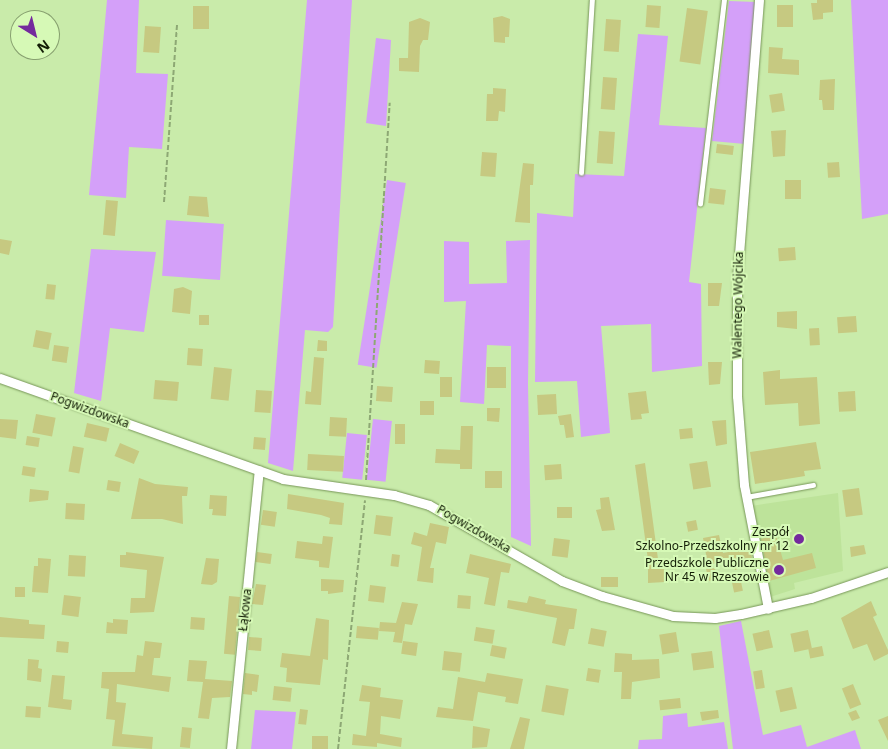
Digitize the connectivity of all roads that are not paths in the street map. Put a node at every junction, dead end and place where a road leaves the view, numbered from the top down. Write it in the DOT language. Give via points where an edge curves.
graph roads {
  1 [pos="592,0"];
  2 [pos="724,0"];
  3 [pos="758,0"];
  4 [pos="581,172"];
  5 [pos="700,204"];
  6 [pos="0,378"];
  7 [pos="259,470"];
  8 [pos="813,486"];
  9 [pos="746,497"];
  10 [pos="888,572"];
  11 [pos="768,609"];
  12 [pos="231,749"];
  1 -- 4 [label="lane"];
  2 -- 5 [label="lane"];
  3 -- 9 [label="street, Walentego Wójcika" via="737,278 737,396"];
  6 -- 7 [label="street, Pogwizdowska"];
  7 -- 11 [label="street, Pogwizdowska" via="300,482 430,504 562,581 642,608 680,616 715,618"];
  7 -- 12 [label="street, Łąkowa"];
  8 -- 9 [label="lane"];
  9 -- 11 [label="street, Walentego Wójcika"];
  10 -- 11 [label="street, Pogwizdowska"];
}
